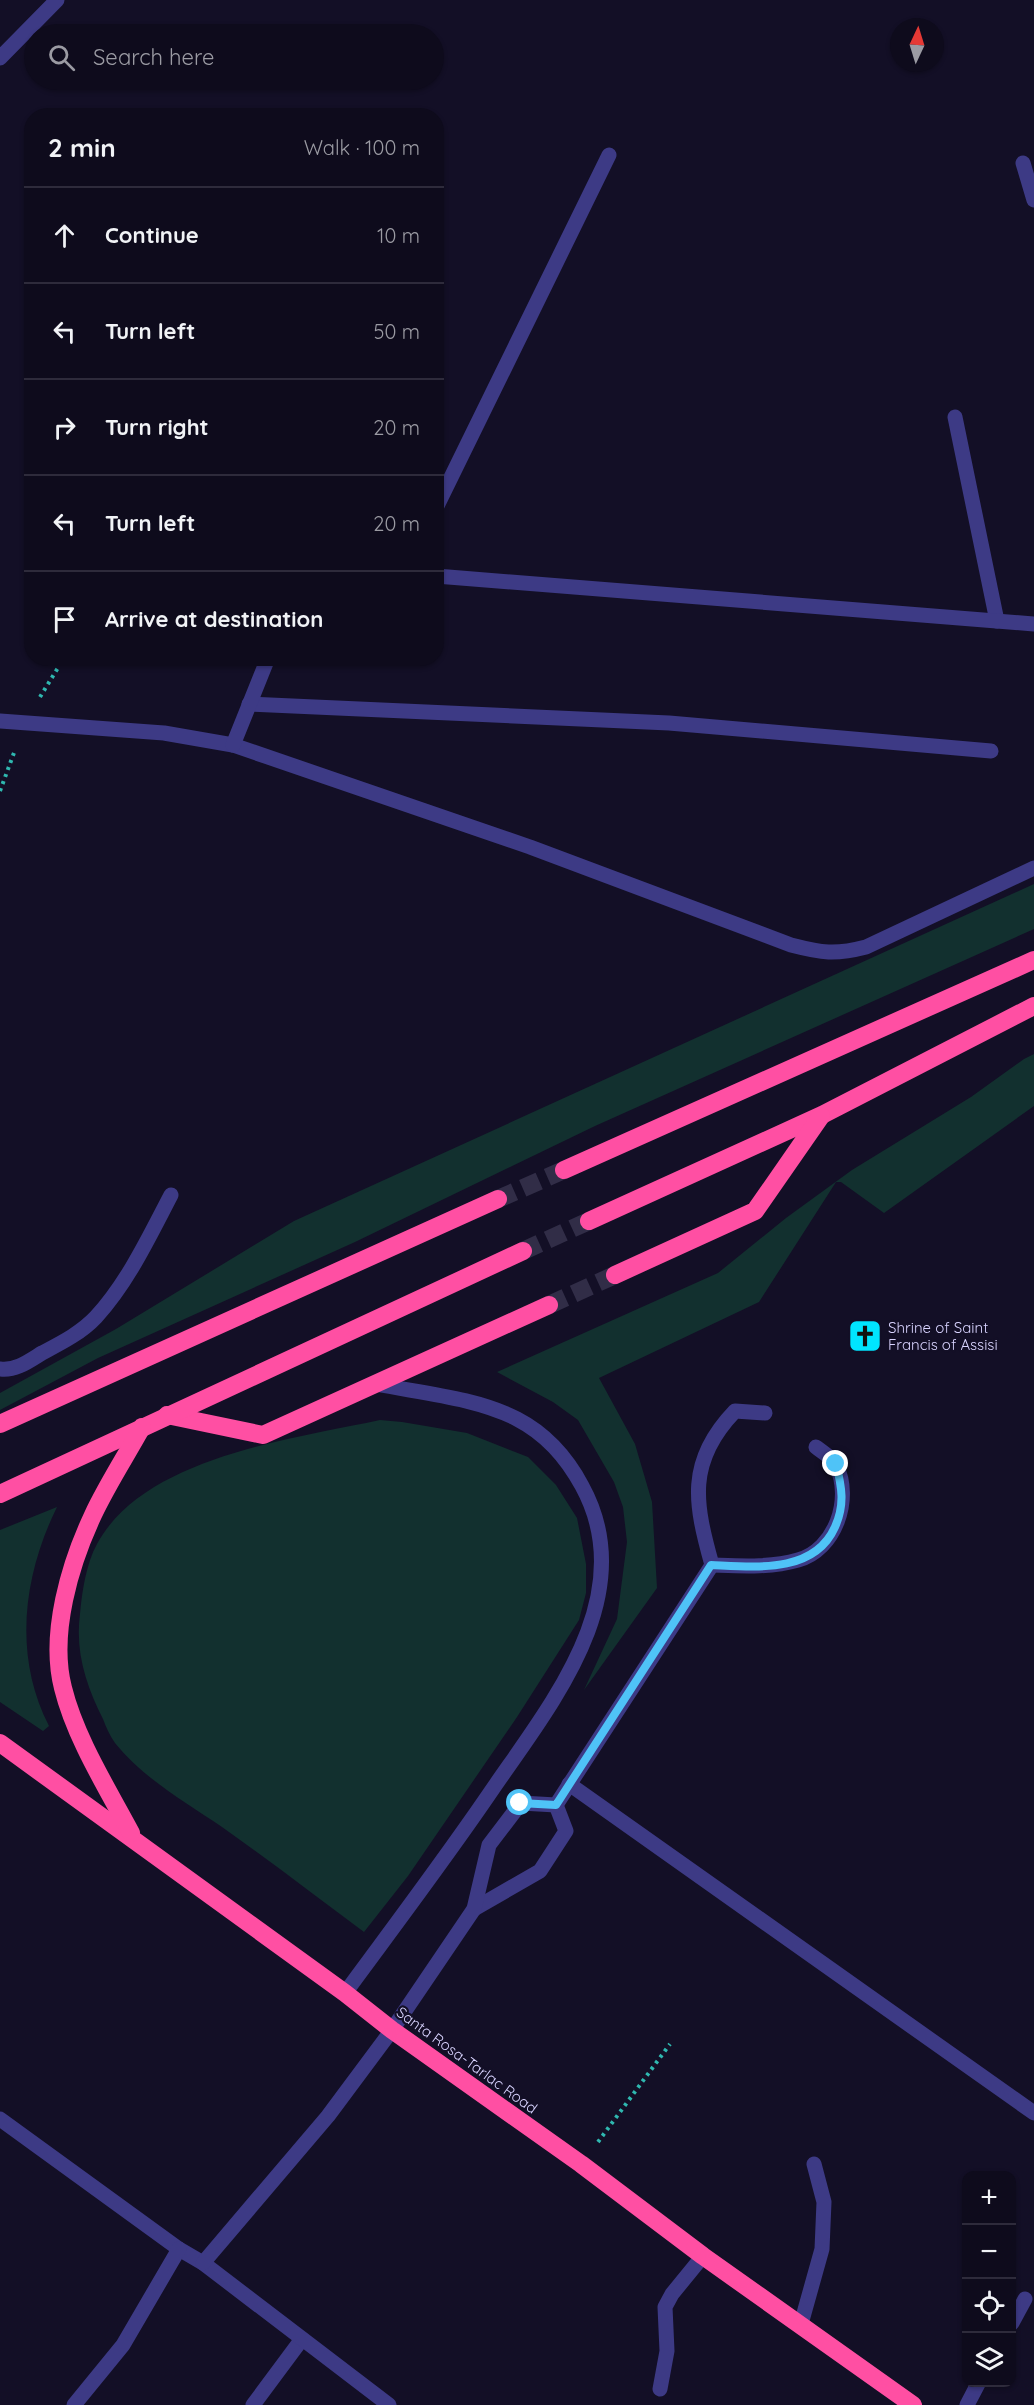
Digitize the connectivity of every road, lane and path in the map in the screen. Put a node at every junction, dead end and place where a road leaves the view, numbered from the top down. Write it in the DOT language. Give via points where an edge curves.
graph roads {
  1 [pos="57,0"];
  2 [pos="33,24"];
  3 [pos="24,34"];
  4 [pos="0,58"];
  5 [pos="609,155"];
  6 [pos="1023,163"];
  7 [pos="1034,200"];
  8 [pos="955,417"];
  9 [pos="444,492"];
  10 [pos="444,577"];
  11 [pos="997,621"];
  12 [pos="1034,624"];
  13 [pos="59,666"];
  14 [pos="265,666"];
  15 [pos="249,704"];
  16 [pos="0,721"];
  17 [pos="25,722"];
  18 [pos="233,745"];
  19 [pos="990,751"];
  20 [pos="0,791"];
  21 [pos="1034,868"];
  22 [pos="1034,960"];
  23 [pos="1034,1006"];
  24 [pos="822,1114"];
  25 [pos="564,1170"];
  26 [pos="171,1195"];
  27 [pos="498,1199"];
  28 [pos="589,1221"];
  29 [pos="523,1251"];
  30 [pos="615,1275"];
  31 [pos="549,1305"];
  32 [pos="0,1370"];
  33 [pos="376,1384"];
  34 [pos="765,1413"];
  35 [pos="167,1415"];
  36 [pos="0,1424"];
  37 [pos="142,1427"];
  38 [pos="816,1447"];
  39 [pos="0,1494"];
  40 [pos="711,1565"];
  41 [pos="0,1743"];
  42 [pos="569,1784"];
  43 [pos="556,1805"];
  44 [pos="133,1837"];
  45 [pos="474,1909"];
  46 [pos="345,1993"];
  47 [pos="392,2030"];
  48 [pos="670,2044"];
  49 [pos="1034,2113"];
  50 [pos="0,2119"];
  51 [pos="581,2164"];
  52 [pos="814,2164"];
  53 [pos="179,2249"];
  54 [pos="703,2256"];
  55 [pos="203,2263"];
  56 [pos="1025,2299"];
  57 [pos="1016,2314"];
  58 [pos="801,2324"];
  59 [pos="302,2339"];
  60 [pos="976,2387"];
  61 [pos="660,2389"];
  62 [pos="74,2405"];
  63 [pos="253,2405"];
  64 [pos="389,2405"];
  65 [pos="913,2405"];
  66 [pos="967,2405"];
  1 -- 2 [label="street"];
  3 -- 4 [label="street"];
  5 -- 9 [label="street"];
  6 -- 7 [label="street"];
  8 -- 11 [label="street"];
  10 -- 11 [label="street"];
  11 -- 12 [label="street"];
  13 -- 17 [label="path"];
  14 -- 15 [label="street"];
  15 -- 18 [label="street"];
  15 -- 19 [label="street" via="669,723"];
  16 -- 17 [label="street"];
  17 -- 18 [label="street" via="164,733"];
  17 -- 20 [label="path"];
  18 -- 21 [label="street" via="519,843 817,952 840,953 866,947"];
  22 -- 25 [label="highway"];
  23 -- 24 [label="highway"];
  24 -- 28 [label="highway"];
  24 -- 30 [label="highway" via="755,1211"];
  26 -- 32 [label="street" via="139,1257 95,1317 69,1339 29,1361"];
  27 -- 36 [label="highway"];
  29 -- 35 [label="highway"];
  31 -- 33 [label="highway"];
  33 -- 35 [label="highway" via="263,1435"];
  33 -- 46 [label="street" via="471,1402 516,1419 547,1439 572,1468 592,1504 601,1536 602,1571 594,1615 559,1692 469,1825"];
  34 -- 40 [label="street" via="735,1411 719,1428 700,1473 699,1520"];
  35 -- 37 [label="highway"];
  37 -- 39 [label="highway"];
  37 -- 44 [label="highway" via="93,1515 70,1577 58,1641 63,1688 82,1739"];
  38 -- 40 [label="street" via="836,1464 842,1488 841,1512 819,1550 800,1560 762,1567"];
  40 -- 42 [label="street"];
  41 -- 44 [label="highway, Santa Rosa-Tarlac Road"];
  42 -- 43 [label="street"];
  42 -- 49 [label="street"];
  43 -- 45 [label="street" via="566,1832 540,1871"];
  43 -- 45 [label="street" via="520,1803 489,1845"];
  44 -- 46 [label="highway, Santa Rosa-Tarlac Road"];
  45 -- 47 [label="street"];
  46 -- 47 [label="highway, Santa Rosa-Tarlac Road"];
  47 -- 51 [label="highway, Santa Rosa-Tarlac Road"];
  47 -- 55 [label="street" via="328,2116"];
  48 -- 51 [label="path"];
  50 -- 53 [label="street"];
  51 -- 54 [label="highway, Santa Rosa-Tarlac Road"];
  52 -- 58 [label="street" via="824,2202 822,2249"];
  53 -- 55 [label="street"];
  53 -- 62 [label="street" via="123,2345"];
  54 -- 58 [label="highway, Santa Rosa-Tarlac Road"];
  54 -- 61 [label="street" via="665,2307 667,2351"];
  55 -- 59 [label="street"];
  56 -- 57 [label="street"];
  58 -- 65 [label="highway, Santa Rosa-Tarlac Road"];
  59 -- 63 [label="street"];
  59 -- 64 [label="street"];
  60 -- 66 [label="street"];
}
